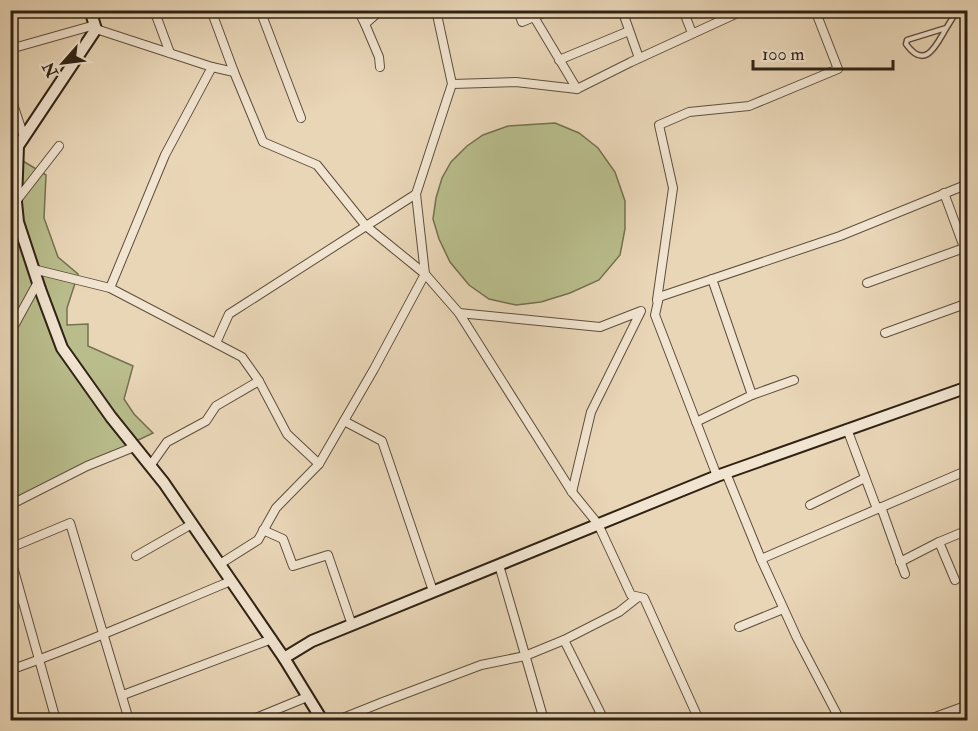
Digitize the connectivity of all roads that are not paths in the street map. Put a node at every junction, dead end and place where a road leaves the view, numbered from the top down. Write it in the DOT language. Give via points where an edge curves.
graph roads {
  1 [pos="90,10"];
  2 [pos="154,10"];
  3 [pos="211,10"];
  4 [pos="260,10"];
  5 [pos="358,10"];
  6 [pos="381,10"];
  7 [pos="436,10"];
  8 [pos="518,10"];
  9 [pos="524,10"];
  10 [pos="551,10"];
  11 [pos="622,10"];
  12 [pos="683,10"];
  13 [pos="744,10"];
  14 [pos="814,10"];
  15 [pos="957,10"];
  16 [pos="534,17"];
  17 [pos="365,24"];
  18 [pos="95,27"];
  19 [pos="946,28"];
  20 [pos="629,31"];
  21 [pos="692,33"];
  22 [pos="10,49"];
  23 [pos="170,53"];
  24 [pos="639,58"];
  25 [pos="559,60"];
  26 [pos="212,67"];
  27 [pos="380,67"];
  28 [pos="234,72"];
  29 [pos="452,84"];
  30 [pos="577,89"];
  31 [pos="10,95"];
  32 [pos="14,116"];
  33 [pos="302,118"];
  34 [pos="24,137"];
  35 [pos="59,146"];
  36 [pos="968,184"];
  37 [pos="416,194"];
  38 [pos="945,194"];
  39 [pos="13,205"];
  40 [pos="366,226"];
  41 [pos="964,248"];
  42 [pos="968,258"];
  43 [pos="33,269"];
  44 [pos="425,274"];
  45 [pos="712,279"];
  46 [pos="38,282"];
  47 [pos="867,283"];
  48 [pos="110,288"];
  49 [pos="968,303"];
  50 [pos="459,313"];
  51 [pos="655,315"];
  52 [pos="10,333"];
  53 [pos="885,333"];
  54 [pos="216,343"];
  55 [pos="794,380"];
  56 [pos="259,381"];
  57 [pos="968,387"];
  58 [pos="752,395"];
  59 [pos="344,421"];
  60 [pos="696,422"];
  61 [pos="847,429"];
  62 [pos="134,447"];
  63 [pos="319,464"];
  64 [pos="150,466"];
  65 [pos="968,470"];
  66 [pos="721,474"];
  67 [pos="865,478"];
  68 [pos="572,492"];
  69 [pos="10,505"];
  70 [pos="810,505"];
  71 [pos="879,508"];
  72 [pos="192,524"];
  73 [pos="598,524"];
  74 [pos="263,530"];
  75 [pos="968,530"];
  76 [pos="939,542"];
  77 [pos="10,548"];
  78 [pos="10,556"];
  79 [pos="136,556"];
  80 [pos="761,559"];
  81 [pos="900,562"];
  82 [pos="220,564"];
  83 [pos="499,565"];
  84 [pos="904,574"];
  85 [pos="955,580"];
  86 [pos="231,581"];
  87 [pos="433,591"];
  88 [pos="638,597"];
  89 [pos="783,609"];
  90 [pos="352,625"];
  91 [pos="739,627"];
  92 [pos="103,634"];
  93 [pos="272,639"];
  94 [pos="564,640"];
  95 [pos="525,656"];
  96 [pos="284,658"];
  97 [pos="40,660"];
  98 [pos="10,670"];
  99 [pos="123,695"];
  100 [pos="307,697"];
  101 [pos="968,705"];
  102 [pos="56,720"];
  103 [pos="129,720"];
  104 [pos="250,720"];
  105 [pos="322,720"];
  106 [pos="338,720"];
  107 [pos="544,720"];
  108 [pos="604,720"];
  109 [pos="699,720"];
  110 [pos="840,720"];
  111 [pos="928,720"];
  1 -- 18 [label="street"];
  2 -- 23 [label="street"];
  3 -- 28 [label="street"];
  4 -- 33 [label="street"];
  5 -- 17 [label="street"];
  6 -- 17 [label="street"];
  7 -- 29 [label="street"];
  8 -- 16 [label="street" via="522,22"];
  9 -- 16 [label="street"];
  10 -- 16 [label="street"];
  11 -- 20 [label="street"];
  12 -- 21 [label="street"];
  13 -- 21 [label="street"];
  14 -- 51 [label="street" via="838,69 749,106 689,112 659,125 674,188"];
  15 -- 19 [label="lane"];
  16 -- 25 [label="street"];
  17 -- 27 [label="street"];
  18 -- 22 [label="street"];
  18 -- 23 [label="street"];
  18 -- 34 [label="street"];
  19 -- 19 [label="lane" via="928,54 912,51 906,44 907,40"];
  20 -- 24 [label="street"];
  20 -- 25 [label="street"];
  21 -- 24 [label="street"];
  23 -- 26 [label="street"];
  24 -- 30 [label="street"];
  25 -- 30 [label="street"];
  26 -- 28 [label="street"];
  26 -- 48 [label="street" via="165,155"];
  28 -- 40 [label="street" via="263,142 317,165"];
  29 -- 30 [label="street" via="516,82"];
  29 -- 37 [label="street"];
  31 -- 32 [label="street"];
  32 -- 34 [label="street"];
  34 -- 39 [label="street" via="18,146"];
  35 -- 39 [label="street"];
  36 -- 38 [label="street"];
  37 -- 40 [label="street"];
  37 -- 44 [label="street"];
  38 -- 41 [label="street"];
  38 -- 45 [label="street" via="840,236"];
  39 -- 43 [label="street"];
  40 -- 44 [label="street"];
  40 -- 54 [label="street" via="230,314"];
  41 -- 42 [label="street"];
  41 -- 47 [label="street"];
  43 -- 46 [label="street"];
  43 -- 48 [label="street"];
  44 -- 50 [label="street"];
  44 -- 59 [label="street"];
  45 -- 51 [label="street" via="659,297"];
  45 -- 58 [label="street"];
  46 -- 52 [label="street"];
  46 -- 62 [label="street" via="62,348"];
  48 -- 54 [label="street"];
  49 -- 53 [label="street"];
  50 -- 68 [label="street"];
  50 -- 68 [label="street" via="600,327 642,311 591,412"];
  51 -- 60 [label="street"];
  54 -- 56 [label="street" via="242,357"];
  55 -- 58 [label="street"];
  56 -- 63 [label="street" via="287,434"];
  56 -- 64 [label="street" via="216,406 206,421 167,442"];
  57 -- 61 [label="street"];
  58 -- 60 [label="street"];
  59 -- 63 [label="street"];
  59 -- 87 [label="street" via="382,441"];
  60 -- 66 [label="street"];
  61 -- 66 [label="street"];
  61 -- 67 [label="street"];
  62 -- 64 [label="street"];
  62 -- 69 [label="street"];
  63 -- 74 [label="street" via="276,508"];
  64 -- 72 [label="street"];
  65 -- 71 [label="street"];
  66 -- 73 [label="street"];
  66 -- 80 [label="street"];
  67 -- 70 [label="street"];
  67 -- 71 [label="street"];
  68 -- 73 [label="street"];
  71 -- 80 [label="street"];
  71 -- 81 [label="street"];
  72 -- 79 [label="street"];
  72 -- 82 [label="street"];
  73 -- 83 [label="street"];
  73 -- 88 [label="street" via="631,595"];
  74 -- 82 [label="street" via="258,540"];
  74 -- 90 [label="street" via="283,539 293,566 328,555"];
  75 -- 76 [label="street"];
  76 -- 81 [label="street"];
  76 -- 85 [label="street"];
  77 -- 92 [label="street" via="70,523"];
  78 -- 97 [label="street"];
  80 -- 89 [label="street"];
  81 -- 84 [label="street"];
  82 -- 86 [label="street"];
  83 -- 87 [label="street"];
  83 -- 95 [label="street"];
  86 -- 92 [label="street"];
  86 -- 93 [label="street"];
  87 -- 90 [label="street"];
  88 -- 94 [label="street" via="619,612"];
  88 -- 109 [label="street" via="644,598"];
  89 -- 91 [label="street"];
  89 -- 110 [label="street"];
  90 -- 96 [label="street" via="312,641"];
  92 -- 97 [label="street"];
  92 -- 99 [label="street"];
  93 -- 96 [label="street"];
  93 -- 99 [label="street"];
  94 -- 95 [label="street"];
  94 -- 108 [label="street"];
  95 -- 106 [label="street" via="481,665"];
  95 -- 107 [label="street"];
  96 -- 100 [label="street"];
  97 -- 98 [label="street"];
  97 -- 102 [label="street"];
  99 -- 103 [label="street"];
  100 -- 104 [label="street"];
  100 -- 105 [label="street"];
  101 -- 111 [label="street"];
}
